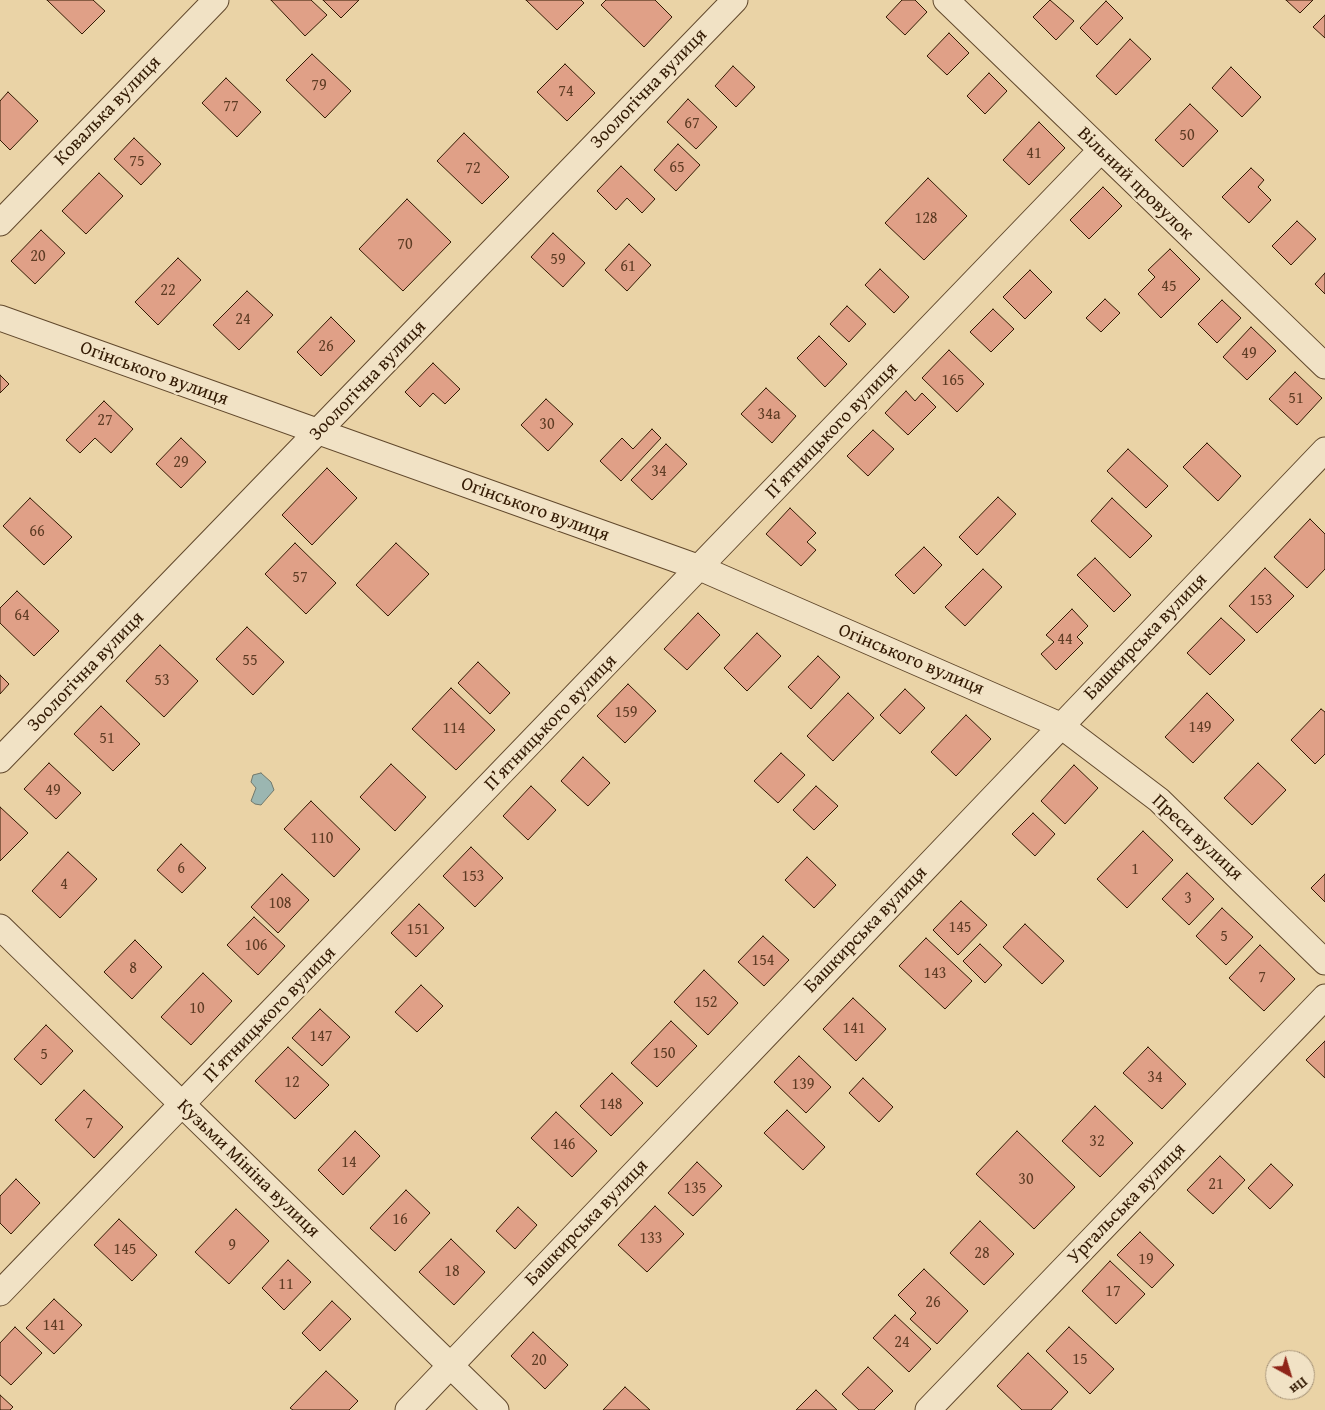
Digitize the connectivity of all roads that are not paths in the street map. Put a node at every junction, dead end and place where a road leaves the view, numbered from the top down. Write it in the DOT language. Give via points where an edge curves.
graph roads {
  1 [pos="216,0"];
  2 [pos="735,0"];
  3 [pos="946,0"];
  4 [pos="1100,151"];
  5 [pos="0,223"];
  6 [pos="0,318"];
  7 [pos="1325,366"];
  8 [pos="318,433"];
  9 [pos="1325,450"];
  10 [pos="700,568"];
  11 [pos="1060,725"];
  12 [pos="0,760"];
  13 [pos="0,927"];
  14 [pos="1325,962"];
  15 [pos="1325,997"];
  16 [pos="183,1105"];
  17 [pos="0,1293"];
  18 [pos="451,1366"];
  19 [pos="408,1410"];
  20 [pos="496,1410"];
  21 [pos="928,1410"];
  1 -- 5 [label="street, Ковалька вулиця"];
  2 -- 8 [label="street, Зоологічна вулиця"];
  3 -- 4 [label="street, Вільний провулок"];
  4 -- 7 [label="street, Вільний провулок"];
  4 -- 10 [label="street, П’ятницького вулиця"];
  6 -- 8 [label="street, Огінського вулиця"];
  8 -- 10 [label="street, Огінського вулиця"];
  8 -- 12 [label="street, Зоологічна вулиця"];
  9 -- 11 [label="street, Башкирська вулиця"];
  10 -- 11 [label="street, Огінського вулиця"];
  10 -- 16 [label="street, П’ятницького вулиця"];
  11 -- 14 [label="street, Преси вулиця" via="1159,800"];
  11 -- 18 [label="street, Башкирська вулиця"];
  13 -- 16 [label="street, Кузьми Мініна вулиця"];
  15 -- 21 [label="street, Ургальська вулиця"];
  16 -- 17 [label="street, П’ятницького вулиця"];
  16 -- 18 [label="street, Кузьми Мініна вулиця"];
  18 -- 19 [label="street, Башкирська вулиця"];
  18 -- 20 [label="street, Кузьми Мініна вулиця"];
}
